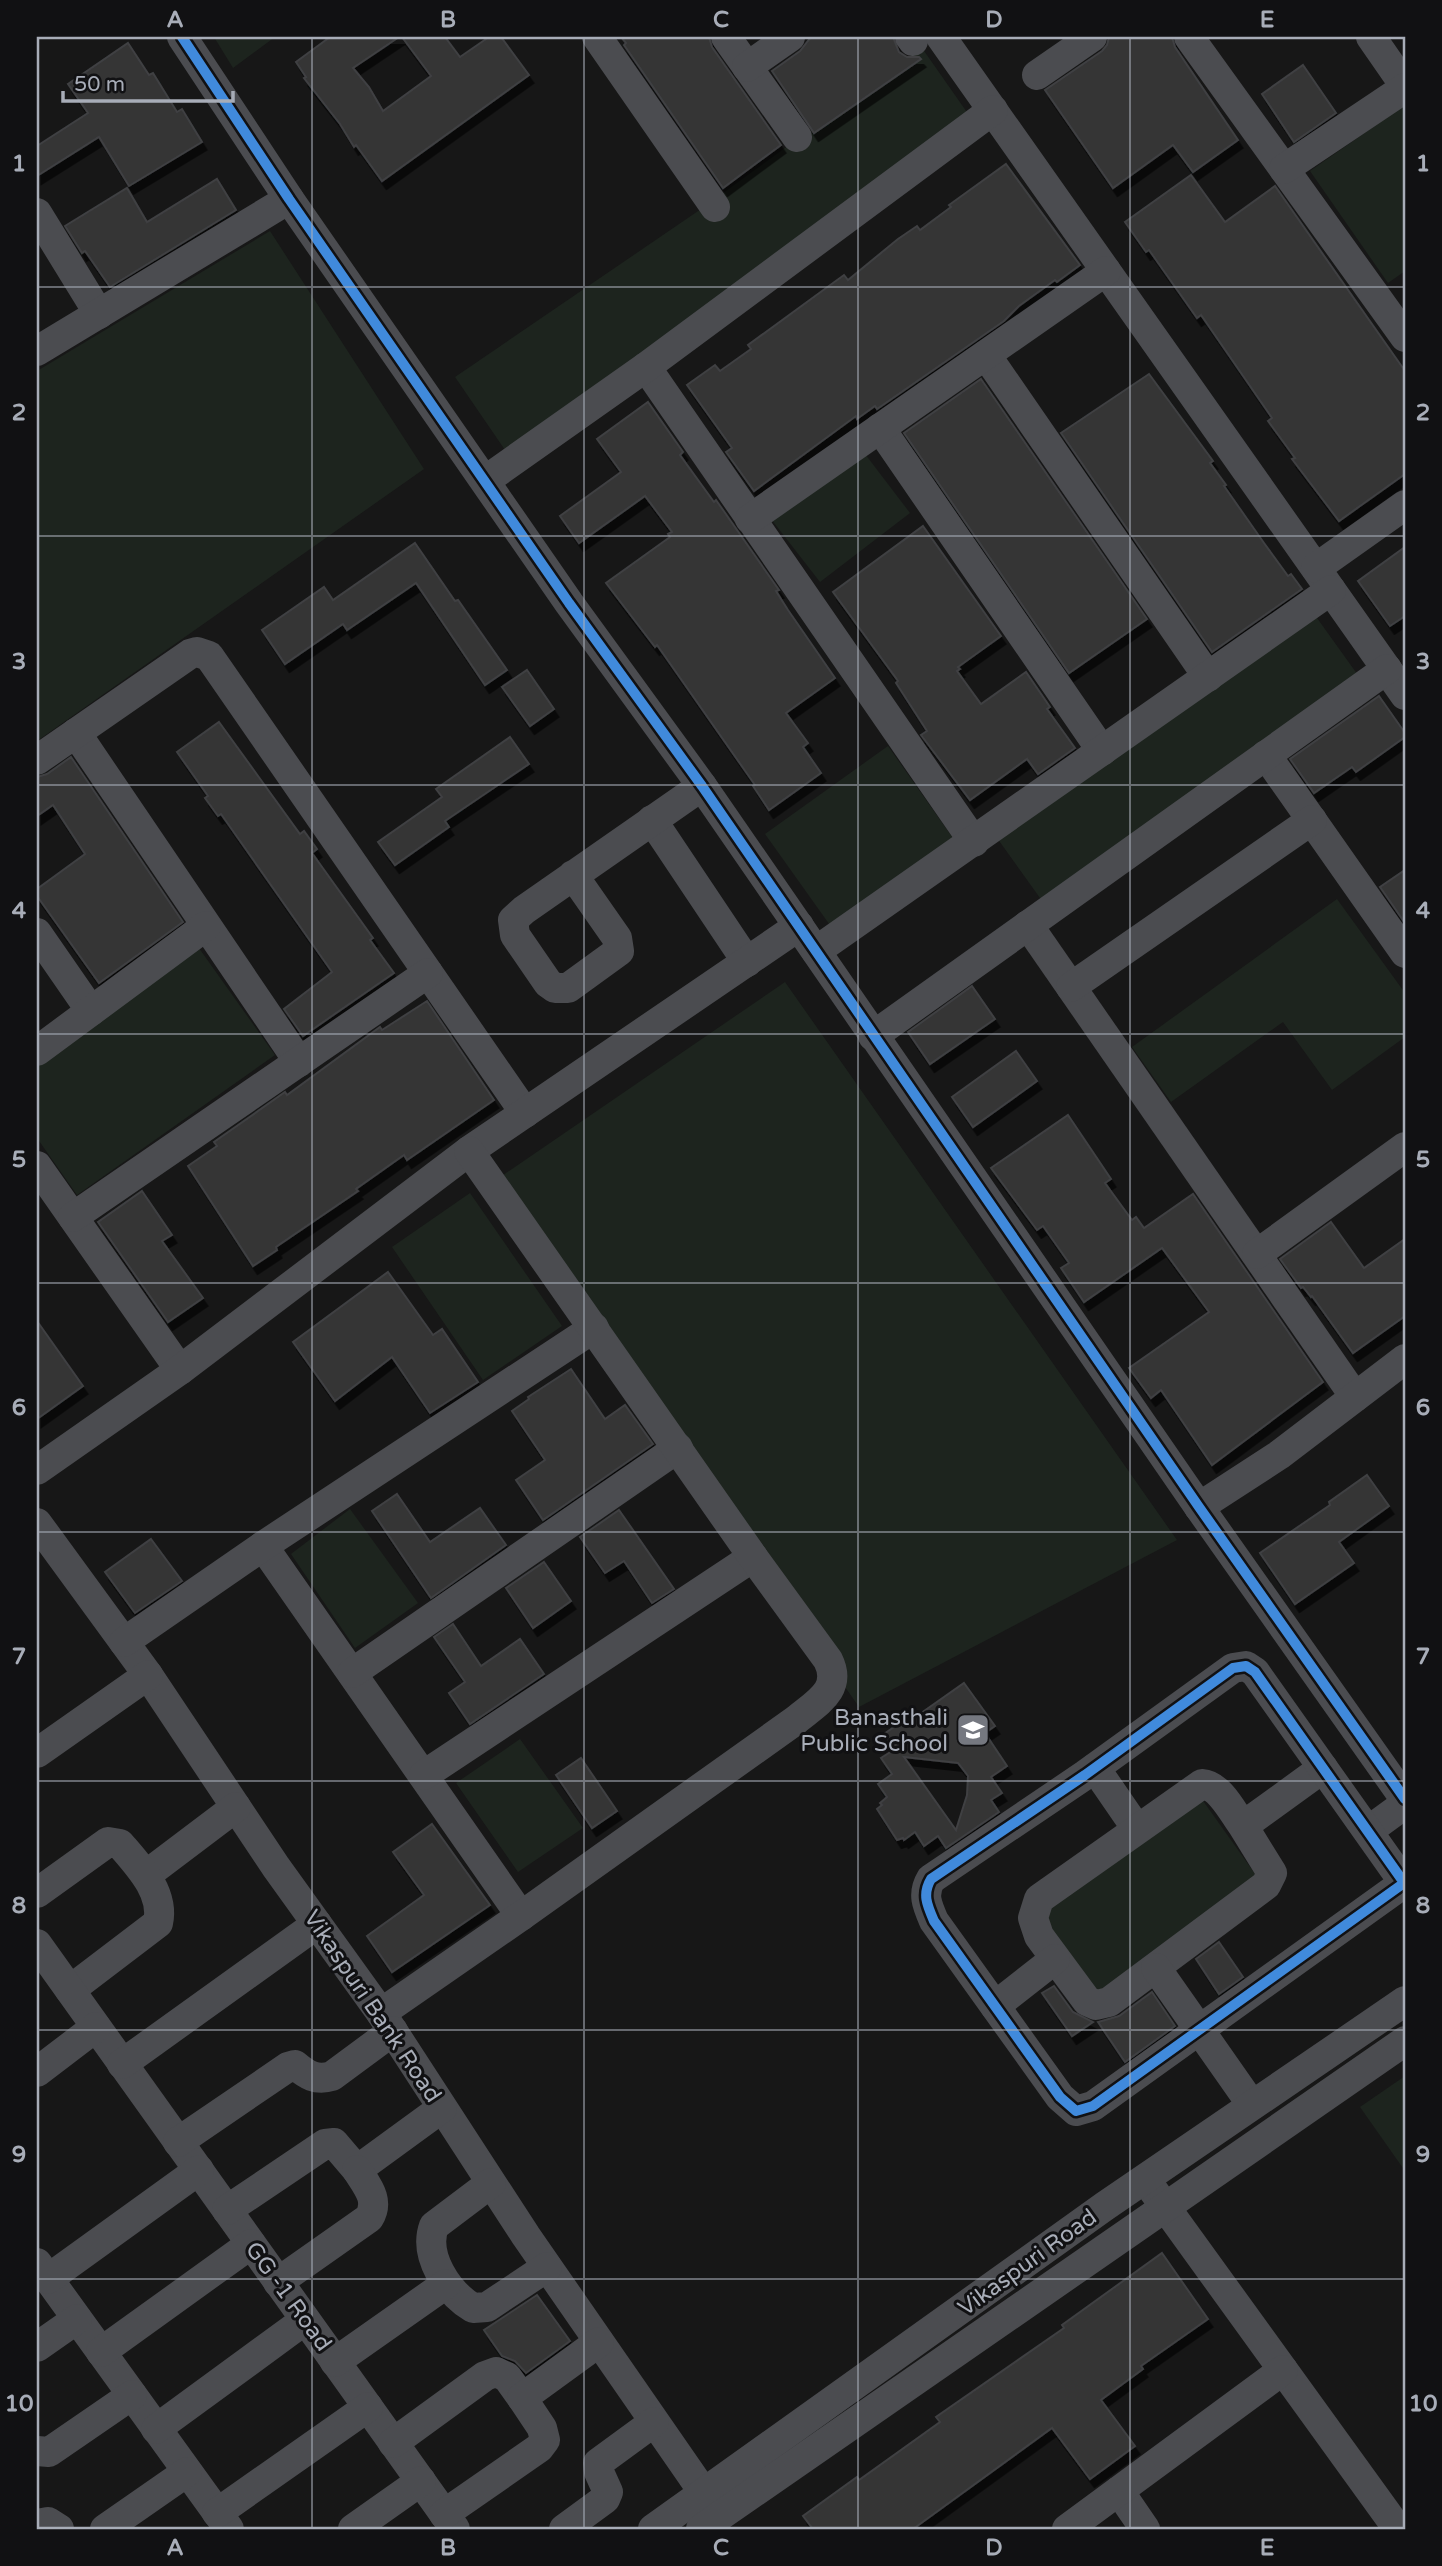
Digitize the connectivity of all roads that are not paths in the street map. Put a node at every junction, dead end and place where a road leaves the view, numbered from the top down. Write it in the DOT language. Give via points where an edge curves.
graph roads {
  1 [pos="182,37"];
  2 [pos="726,37"];
  3 [pos="790,37"];
  4 [pos="1092,37"];
  5 [pos="1189,37"];
  6 [pos="1371,37"];
  7 [pos="599,38"];
  8 [pos="922,38"];
  9 [pos="747,67"];
  10 [pos="1037,75"];
  11 [pos="1405,87"];
  12 [pos="993,110"];
  13 [pos="797,137"];
  14 [pos="1284,169"];
  15 [pos="289,199"];
  16 [pos="715,207"];
  17 [pos="37,213"];
  18 [pos="1106,271"];
  19 [pos="99,314"];
  20 [pos="1400,317"];
  21 [pos="37,351"];
  22 [pos="986,355"];
  23 [pos="646,367"];
  24 [pos="880,428"];
  25 [pos="486,480"];
  26 [pos="1405,505"];
  27 [pos="750,519"];
  28 [pos="1324,579"];
  29 [pos="1387,669"];
  30 [pos="1208,677"];
  31 [pos="1405,695"];
  32 [pos="76,733"];
  33 [pos="1102,751"];
  34 [pos="1266,755"];
  35 [pos="37,760"];
  36 [pos="702,786"];
  37 [pos="652,820"];
  38 [pos="1312,820"];
  39 [pos="974,842"];
  40 [pos="573,875"];
  41 [pos="1028,925"];
  42 [pos="206,926"];
  43 [pos="799,926"];
  44 [pos="37,933"];
  45 [pos="816,951"];
  46 [pos="1405,953"];
  47 [pos="747,962"];
  48 [pos="428,973"];
  49 [pos="1071,988"];
  50 [pos="91,1011"];
  51 [pos="873,1036"];
  52 [pos="37,1051"];
  53 [pos="299,1062"];
  54 [pos="525,1113"];
  55 [pos="1405,1147"];
  56 [pos="469,1152"];
  57 [pos="37,1166"];
  58 [pos="73,1217"];
  59 [pos="1256,1254"];
  60 [pos="594,1328"];
  61 [pos="1405,1359"];
  62 [pos="180,1370"];
  63 [pos="1355,1397"];
  64 [pos="678,1448"];
  65 [pos="37,1471"];
  66 [pos="1199,1507"];
  67 [pos="37,1523"];
  68 [pos="263,1546"];
  69 [pos="753,1557"];
  70 [pos="124,1642"];
  71 [pos="352,1673"];
  72 [pos="148,1675"];
  73 [pos="37,1753"];
  74 [pos="1095,1768"];
  75 [pos="1323,1768"];
  76 [pos="424,1775"];
  77 [pos="1405,1801"];
  78 [pos="236,1807"];
  79 [pos="1243,1826"];
  80 [pos="1137,1829"];
  81 [pos="1368,1831"];
  82 [pos="146,1875"];
  83 [pos="1405,1883"];
  84 [pos="37,1893"];
  85 [pos="521,1916"];
  86 [pos="317,1924"];
  87 [pos="38,1947"];
  88 [pos="1055,1959"];
  89 [pos="1156,1968"];
  90 [pos="70,1990"];
  91 [pos="1405,2001"];
  92 [pos="995,2006"];
  93 [pos="387,2022"];
  94 [pos="96,2027"];
  95 [pos="1200,2031"];
  96 [pos="1405,2041"];
  97 [pos="122,2064"];
  98 [pos="37,2072"];
  99 [pos="1252,2105"];
  100 [pos="442,2108"];
  101 [pos="178,2142"];
  102 [pos="199,2171"];
  103 [pos="357,2171"];
  104 [pos="1145,2178"];
  105 [pos="491,2183"];
  106 [pos="1164,2207"];
  107 [pos="227,2210"];
  108 [pos="251,2244"];
  109 [pos="547,2267"];
  110 [pos="43,2271"];
  111 [pos="278,2282"];
  112 [pos="446,2284"];
  113 [pos="77,2319"];
  114 [pos="305,2320"];
  115 [pos="599,2342"];
  116 [pos="37,2347"];
  117 [pos="101,2352"];
  118 [pos="335,2362"];
  119 [pos="1283,2370"];
  120 [pos="132,2395"];
  121 [pos="522,2398"];
  122 [pos="368,2407"];
  123 [pos="654,2421"];
  124 [pos="156,2429"];
  125 [pos="393,2442"];
  126 [pos="37,2451"];
  127 [pos="187,2472"];
  128 [pos="421,2482"];
  129 [pos="1119,2491"];
  130 [pos="704,2493"];
  131 [pos="223,2521"];
  132 [pos="449,2521"];
  133 [pos="37,2524"];
  134 [pos="59,2529"];
  135 [pos="105,2529"];
  136 [pos="353,2529"];
  137 [pos="564,2529"];
  138 [pos="653,2529"];
  139 [pos="701,2529"];
  140 [pos="1067,2529"];
  141 [pos="1145,2529"];
  142 [pos="1398,2529"];
  1 -- 15 [label="street"];
  2 -- 9 [label="street"];
  3 -- 9 [label="street"];
  4 -- 10 [label="street"];
  5 -- 14 [label="street"];
  6 -- 11 [label="street"];
  7 -- 16 [label="street"];
  8 -- 12 [label="street"];
  9 -- 13 [label="street"];
  11 -- 14 [label="street"];
  12 -- 18 [label="street"];
  12 -- 23 [label="street"];
  14 -- 20 [label="street"];
  15 -- 19 [label="street"];
  15 -- 25 [label="street"];
  17 -- 19 [label="street"];
  18 -- 22 [label="street"];
  18 -- 28 [label="street"];
  19 -- 21 [label="street"];
  22 -- 24 [label="street"];
  22 -- 30 [label="street"];
  23 -- 25 [label="street"];
  23 -- 27 [label="street"];
  24 -- 27 [label="street"];
  24 -- 33 [label="street"];
  25 -- 36 [label="street"];
  26 -- 28 [label="street"];
  27 -- 39 [label="street"];
  28 -- 29 [label="street"];
  28 -- 30 [label="street"];
  29 -- 31 [label="street"];
  29 -- 34 [label="street"];
  30 -- 33 [label="street"];
  32 -- 35 [label="street"];
  32 -- 42 [label="street"];
  32 -- 48 [label="street" via="190,654 209,656"];
  33 -- 39 [label="street"];
  34 -- 38 [label="street"];
  34 -- 41 [label="street"];
  36 -- 37 [label="street"];
  36 -- 43 [label="street"];
  37 -- 40 [label="street"];
  37 -- 47 [label="street"];
  38 -- 46 [label="street"];
  38 -- 49 [label="street"];
  39 -- 45 [label="street"];
  41 -- 49 [label="street"];
  41 -- 51 [label="street"];
  42 -- 50 [label="street"];
  42 -- 53 [label="street"];
  43 -- 45 [label="street"];
  43 -- 47 [label="street"];
  44 -- 50 [label="street"];
  45 -- 51 [label="street"];
  47 -- 54 [label="street"];
  48 -- 53 [label="street"];
  48 -- 54 [label="street"];
  49 -- 59 [label="street"];
  50 -- 52 [label="street"];
  51 -- 66 [label="street"];
  53 -- 58 [label="street"];
  54 -- 56 [label="street"];
  55 -- 59 [label="street"];
  56 -- 60 [label="street"];
  56 -- 62 [label="street"];
  57 -- 58 [label="street"];
  58 -- 62 [label="street"];
  59 -- 63 [label="street"];
  60 -- 64 [label="street"];
  60 -- 68 [label="street"];
  61 -- 63 [label="street"];
  62 -- 65 [label="street"];
  63 -- 66 [label="street" via="1279,1455"];
  64 -- 69 [label="street"];
  64 -- 71 [label="street"];
  66 -- 77 [label="street"];
  67 -- 70 [label="street, Vikaspuri Bank Road"];
  68 -- 70 [label="street"];
  68 -- 71 [label="street"];
  69 -- 76 [label="street"];
  69 -- 85 [label="street" via="828,1660 834,1678 830,1689 796,1720"];
  70 -- 72 [label="street, Vikaspuri Bank Road"];
  71 -- 76 [label="street"];
  72 -- 73 [label="street"];
  72 -- 78 [label="street, Vikaspuri Bank Road"];
  74 -- 75 [label="street" via="1233,1668 1246,1666 1255,1672"];
  74 -- 80 [label="street"];
  74 -- 92 [label="street" via="931,1879 925,1888 934,1921"];
  75 -- 79 [label="street"];
  75 -- 81 [label="street"];
  76 -- 85 [label="street"];
  77 -- 81 [label="street"];
  78 -- 82 [label="street"];
  78 -- 86 [label="street, Vikaspuri Bank Road"];
  79 -- 80 [label="street" via="1217,1791 1202,1784"];
  79 -- 89 [label="street" via="1272,1873 1270,1881"];
  80 -- 88 [label="street" via="1040,1899 1032,1918"];
  81 -- 83 [label="street"];
  82 -- 84 [label="street" via="120,1844 108,1842"];
  82 -- 90 [label="street" via="161,1909 158,1923"];
  83 -- 95 [label="street"];
  85 -- 93 [label="street"];
  86 -- 93 [label="street, Vikaspuri Bank Road"];
  86 -- 97 [label="street"];
  87 -- 90 [label="street, GG -1 Road"];
  88 -- 89 [label="street" via="1087,2001 1096,2005 1109,2002"];
  88 -- 92 [label="street"];
  89 -- 95 [label="street"];
  90 -- 94 [label="street, GG -1 Road"];
  91 -- 99 [label="street, Vikaspuri Road"];
  92 -- 95 [label="street" via="1060,2097 1076,2110 1093,2106"];
  93 -- 100 [label="street, Vikaspuri Bank Road"];
  93 -- 101 [label="street" via="332,2076 313,2078 295,2065 288,2067"];
  94 -- 97 [label="street, GG -1 Road"];
  94 -- 98 [label="street"];
  95 -- 99 [label="street"];
  96 -- 106 [label="street, Vikaspuri Road"];
  97 -- 101 [label="street, GG -1 Road"];
  99 -- 104 [label="street, Vikaspuri Road"];
  100 -- 103 [label="street"];
  100 -- 105 [label="street, Vikaspuri Bank Road"];
  101 -- 102 [label="street, GG -1 Road"];
  102 -- 107 [label="street, GG -1 Road"];
  102 -- 110 [label="street"];
  103 -- 107 [label="street" via="334,2143 325,2144"];
  103 -- 111 [label="street" via="374,2202 369,2218"];
  104 -- 106 [label="street"];
  104 -- 130 [label="street, Vikaspuri Road"];
  105 -- 109 [label="street, Vikaspuri Bank Road"];
  105 -- 112 [label="street" via="434,2226 430,2235"];
  106 -- 119 [label="street"];
  106 -- 139 [label="street, Vikaspuri Road"];
  107 -- 108 [label="street, GG -1 Road"];
  108 -- 111 [label="street, GG -1 Road"];
  108 -- 117 [label="street"];
  109 -- 112 [label="street" via="486,2307 473,2308"];
  109 -- 115 [label="street, Vikaspuri Bank Road"];
  110 -- 113 [label="street"];
  111 -- 114 [label="street, GG -1 Road"];
  112 -- 118 [label="street"];
  113 -- 116 [label="street"];
  113 -- 117 [label="street"];
  114 -- 118 [label="street, GG -1 Road"];
  114 -- 124 [label="street"];
  115 -- 121 [label="street"];
  115 -- 123 [label="street, Vikaspuri Bank Road"];
  117 -- 120 [label="street"];
  118 -- 122 [label="street, GG -1 Road"];
  119 -- 129 [label="street"];
  119 -- 142 [label="street"];
  120 -- 124 [label="street"];
  120 -- 126 [label="street" via="49,2452"];
  121 -- 125 [label="street" via="507,2377 496,2372"];
  121 -- 132 [label="street" via="545,2440"];
  122 -- 125 [label="street, GG -1 Road"];
  122 -- 131 [label="street"];
  123 -- 130 [label="street, Vikaspuri Bank Road"];
  123 -- 137 [label="street" via="598,2463 606,2499"];
  124 -- 127 [label="street"];
  125 -- 128 [label="street, GG -1 Road"];
  127 -- 131 [label="street"];
  127 -- 135 [label="street"];
  128 -- 132 [label="street, GG -1 Road"];
  128 -- 136 [label="street"];
  129 -- 140 [label="street"];
  129 -- 141 [label="street"];
  130 -- 138 [label="street, Vikaspuri Road"];
  133 -- 134 [label="street" via="48,2522"];
}
